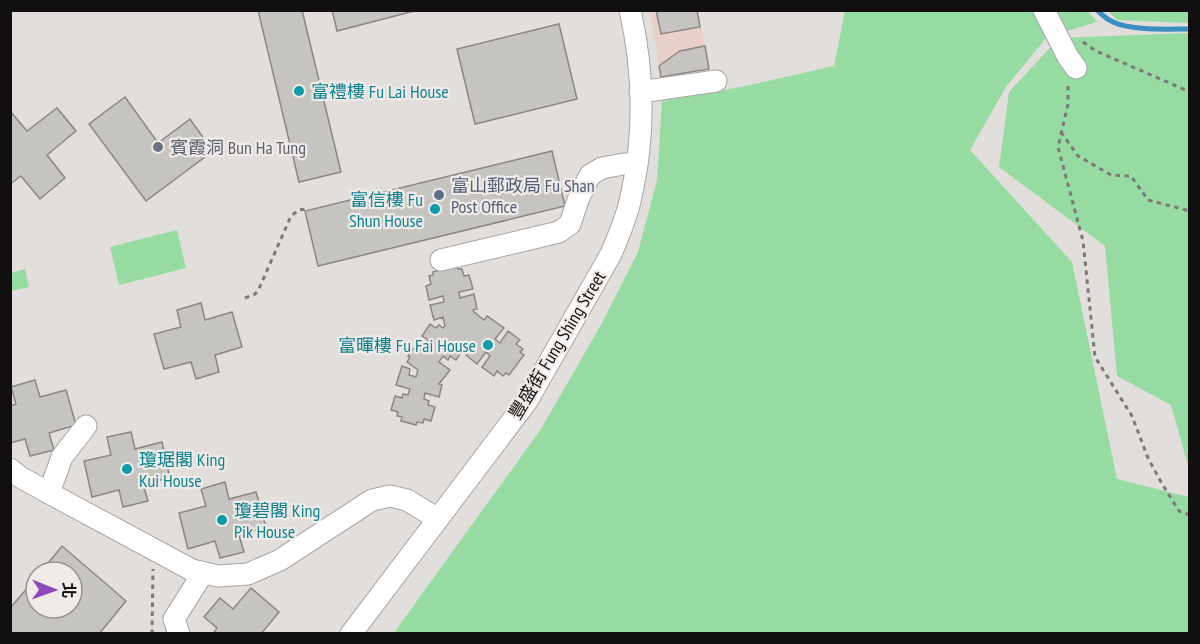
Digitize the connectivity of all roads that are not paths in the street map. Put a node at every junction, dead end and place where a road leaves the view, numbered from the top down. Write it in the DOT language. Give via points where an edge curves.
graph roads {
  1 [pos="630,10"];
  2 [pos="1044,10"];
  3 [pos="1072,62"];
  4 [pos="716,81"];
  5 [pos="640,92"];
  6 [pos="637,164"];
  7 [pos="441,260"];
  8 [pos="86,426"];
  9 [pos="10,470"];
  10 [pos="49,493"];
  11 [pos="438,519"];
  12 [pos="203,573"];
  13 [pos="179,633"];
  14 [pos="351,633"];
  1 -- 5 [label="street, 豐盛街 Fung Shing Street"];
  2 -- 3 [label="street"];
  4 -- 5 [label="street"];
  5 -- 6 [label="street, 豐盛街 Fung Shing Street"];
  6 -- 7 [label="street" via="602,168 590,175 570,224 559,232"];
  6 -- 11 [label="street, 豐盛街 Fung Shing Street" via="631,199 606,263 527,401"];
  8 -- 10 [label="street" via="62,457"];
  9 -- 10 [label="street"];
  10 -- 12 [label="street"];
  11 -- 12 [label="street" via="407,500 390,496 372,501 270,565 248,574"];
  11 -- 14 [label="street, 豐盛街 Fung Shing Street"];
  12 -- 13 [label="street" via="174,619"];
}
